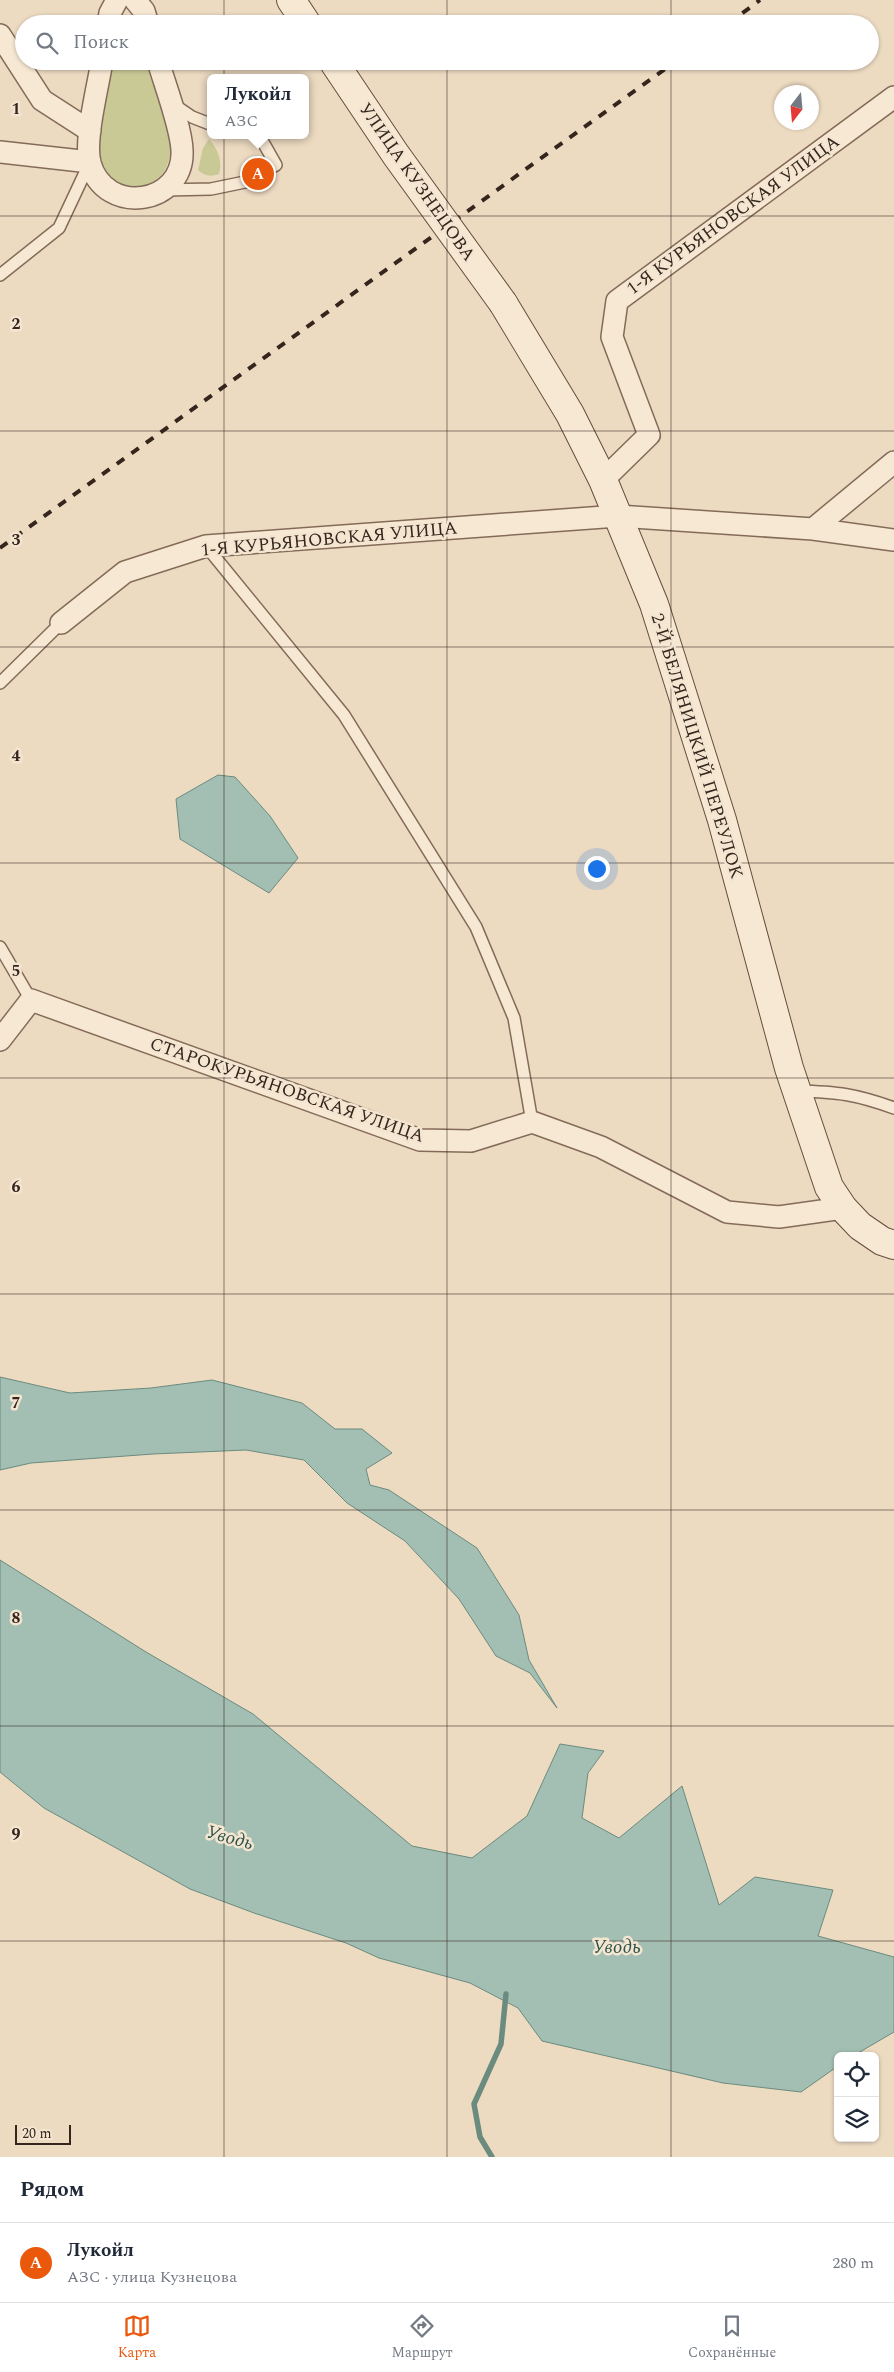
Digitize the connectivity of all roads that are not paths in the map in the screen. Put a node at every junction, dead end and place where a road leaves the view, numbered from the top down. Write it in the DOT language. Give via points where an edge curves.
graph roads {
  1 [pos="117,0"];
  2 [pos="135,0"];
  3 [pos="292,0"];
  4 [pos="110,15"];
  5 [pos="145,15"];
  6 [pos="301,15"];
  7 [pos="0,36"];
  8 [pos="15,59"];
  9 [pos="22,70"];
  10 [pos="100,70"];
  11 [pos="161,70"];
  12 [pos="338,70"];
  13 [pos="894,97"];
  14 [pos="170,102"];
  15 [pos="207,123"];
  16 [pos="90,131"];
  17 [pos="261,139"];
  18 [pos="0,152"];
  19 [pos="90,162"];
  20 [pos="163,190"];
  21 [pos="0,275"];
  22 [pos="503,302"];
  23 [pos="894,462"];
  24 [pos="603,480"];
  25 [pos="618,516"];
  26 [pos="813,529"];
  27 [pos="894,540"];
  28 [pos="206,546"];
  29 [pos="61,623"];
  30 [pos="0,683"];
  31 [pos="0,947"];
  32 [pos="31,1000"];
  33 [pos="0,1040"];
  34 [pos="796,1092"];
  35 [pos="894,1108"];
  36 [pos="532,1122"];
  37 [pos="844,1208"];
  38 [pos="894,1245"];
  1 -- 4 [label="street"];
  2 -- 5 [label="street"];
  3 -- 6 [label="main road"];
  7 -- 8 [label="street"];
  9 -- 16 [label="street" via="42,100"];
  10 -- 16 [label="street"];
  11 -- 14 [label="street"];
  12 -- 22 [label="main road, УЛИЦА КУЗНЕЦОВА, bridge"];
  13 -- 24 [label="street, 1-Я КУРЬЯНОВСКАЯ УЛИЦА" via="617,301 612,337 649,435"];
  14 -- 15 [label="lane"];
  14 -- 20 [label="street" via="182,150 181,165"];
  16 -- 19 [label="street"];
  17 -- 20 [label="lane" via="276,165 245,182 211,189"];
  18 -- 19 [label="street"];
  19 -- 20 [label="street" via="100,182 119,196 149,197"];
  19 -- 21 [label="lane" via="59,228"];
  22 -- 24 [label="main road, 2-Й БЕЛЯНИЦКИЙ ПЕРЕУЛОК" via="570,414"];
  23 -- 26 [label="street"];
  24 -- 25 [label="main road, 2-Й БЕЛЯНИЦКИЙ ПЕРЕУЛОК"];
  25 -- 26 [label="street, 1-Я КУРЬЯНОВСКАЯ УЛИЦА"];
  25 -- 28 [label="street, 1-Я КУРЬЯНОВСКАЯ УЛИЦА"];
  25 -- 34 [label="main road, 2-Й БЕЛЯНИЦКИЙ ПЕРЕУЛОК" via="654,604 720,810"];
  26 -- 27 [label="street, 1-Я КУРЬЯНОВСКАЯ УЛИЦА"];
  28 -- 29 [label="street, 1-Я КУРЬЯНОВСКАЯ УЛИЦА" via="125,572"];
  28 -- 36 [label="lane" via="344,715 476,927 514,1018"];
  29 -- 30 [label="lane"];
  31 -- 32 [label="lane"];
  32 -- 33 [label="street"];
  32 -- 36 [label="street, СТАРОКУРЬЯНОВСКАЯ УЛИЦА" via="420,1140 471,1141"];
  34 -- 35 [label="lane" via="838,1092"];
  34 -- 37 [label="main road, 2-Й БЕЛЯНИЦКИЙ ПЕРЕУЛОК" via="829,1187"];
  36 -- 37 [label="street" via="601,1146 727,1212 779,1217"];
  37 -- 38 [label="main road" via="860,1226"];
}
